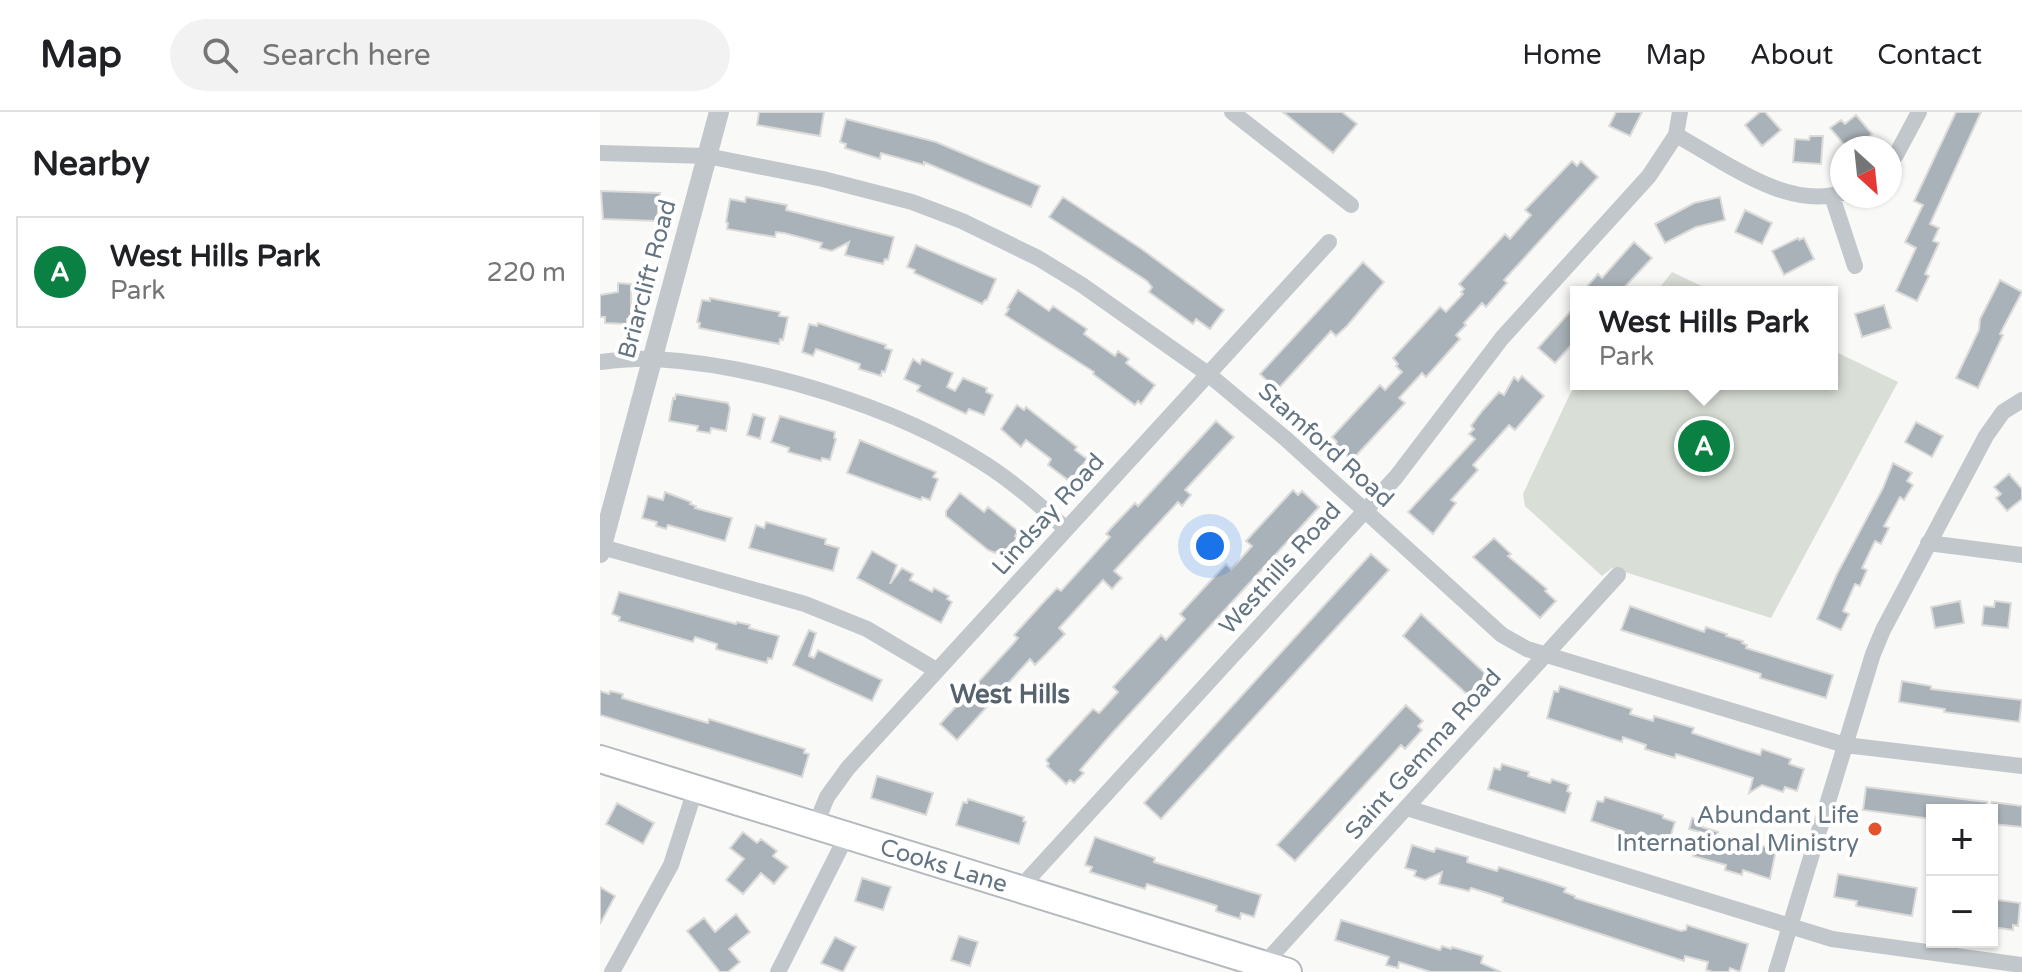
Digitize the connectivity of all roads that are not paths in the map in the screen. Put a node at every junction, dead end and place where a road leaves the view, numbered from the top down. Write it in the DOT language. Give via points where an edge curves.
graph roads {
  1 [pos="719,112"];
  2 [pos="1232,112"];
  3 [pos="1680,112"];
  4 [pos="1919,112"];
  5 [pos="1676,135"];
  6 [pos="1902,144"];
  7 [pos="600,153"];
  8 [pos="707,156"];
  9 [pos="1830,195"];
  10 [pos="1351,205"];
  11 [pos="1840,208"];
  12 [pos="1329,242"];
  13 [pos="1855,266"];
  14 [pos="652,358"];
  15 [pos="600,362"];
  16 [pos="1208,374"];
  17 [pos="2022,400"];
  18 [pos="1365,511"];
  19 [pos="1066,529"];
  20 [pos="1928,543"];
  21 [pos="601,550"];
  22 [pos="2022,555"];
  23 [pos="1618,575"];
  24 [pos="1547,654"];
  25 [pos="936,670"];
  26 [pos="1845,745"];
  27 [pos="600,759"];
  28 [pos="2022,766"];
  29 [pos="696,787"];
  30 [pos="1407,808"];
  31 [pos="815,826"];
  32 [pos="847,835"];
  33 [pos="1020,888"];
  34 [pos="1790,926"];
  35 [pos="2022,965"];
  36 [pos="1275,968"];
  37 [pos="612,972"];
  38 [pos="778,972"];
  39 [pos="1776,972"];
  1 -- 8 [label="street, Briarclift Road"];
  2 -- 10 [label="street"];
  3 -- 5 [label="street"];
  4 -- 6 [label="street"];
  5 -- 9 [label="street" via="1773,188 1794,196"];
  5 -- 18 [label="street, Westhills Road" via="1649,176 1502,338"];
  7 -- 8 [label="street, Stamford Road"];
  8 -- 14 [label="street, Briarclift Road"];
  8 -- 16 [label="street, Stamford Road" via="823,179 962,221 1082,285"];
  11 -- 13 [label="street"];
  12 -- 16 [label="street, Lindsay Road"];
  14 -- 15 [label="street"];
  14 -- 19 [label="street" via="739,371 855,403 905,423 986,464"];
  14 -- 21 [label="street, Briarclift Road"];
  16 -- 18 [label="street, Stamford Road"];
  16 -- 19 [label="street, Lindsay Road"];
  17 -- 20 [label="street" via="1995,422"];
  18 -- 24 [label="street, Stamford Road" via="1502,635"];
  18 -- 33 [label="street, Westhills Road"];
  19 -- 25 [label="street, Lindsay Road"];
  20 -- 22 [label="street"];
  20 -- 26 [label="street" via="1883,630"];
  21 -- 25 [label="street" via="805,604 867,629"];
  23 -- 24 [label="street, Saint Gemma Road"];
  24 -- 26 [label="street, Stamford Road"];
  24 -- 30 [label="street, Saint Gemma Road"];
  25 -- 31 [label="street, Lindsay Road" via="838,780"];
  26 -- 28 [label="street, Stamford Road"];
  26 -- 34 [label="street"];
  27 -- 29 [label="main road, Cooks Lane"];
  29 -- 31 [label="main road, Cooks Lane"];
  29 -- 37 [label="street" via="671,865"];
  30 -- 34 [label="street"];
  30 -- 36 [label="street, Saint Gemma Road"];
  31 -- 32 [label="main road, Cooks Lane"];
  32 -- 33 [label="main road, Cooks Lane"];
  32 -- 38 [label="street"];
  33 -- 36 [label="main road, Cooks Lane"];
  34 -- 35 [label="street" via="1859,945"];
  34 -- 39 [label="street"];
}
